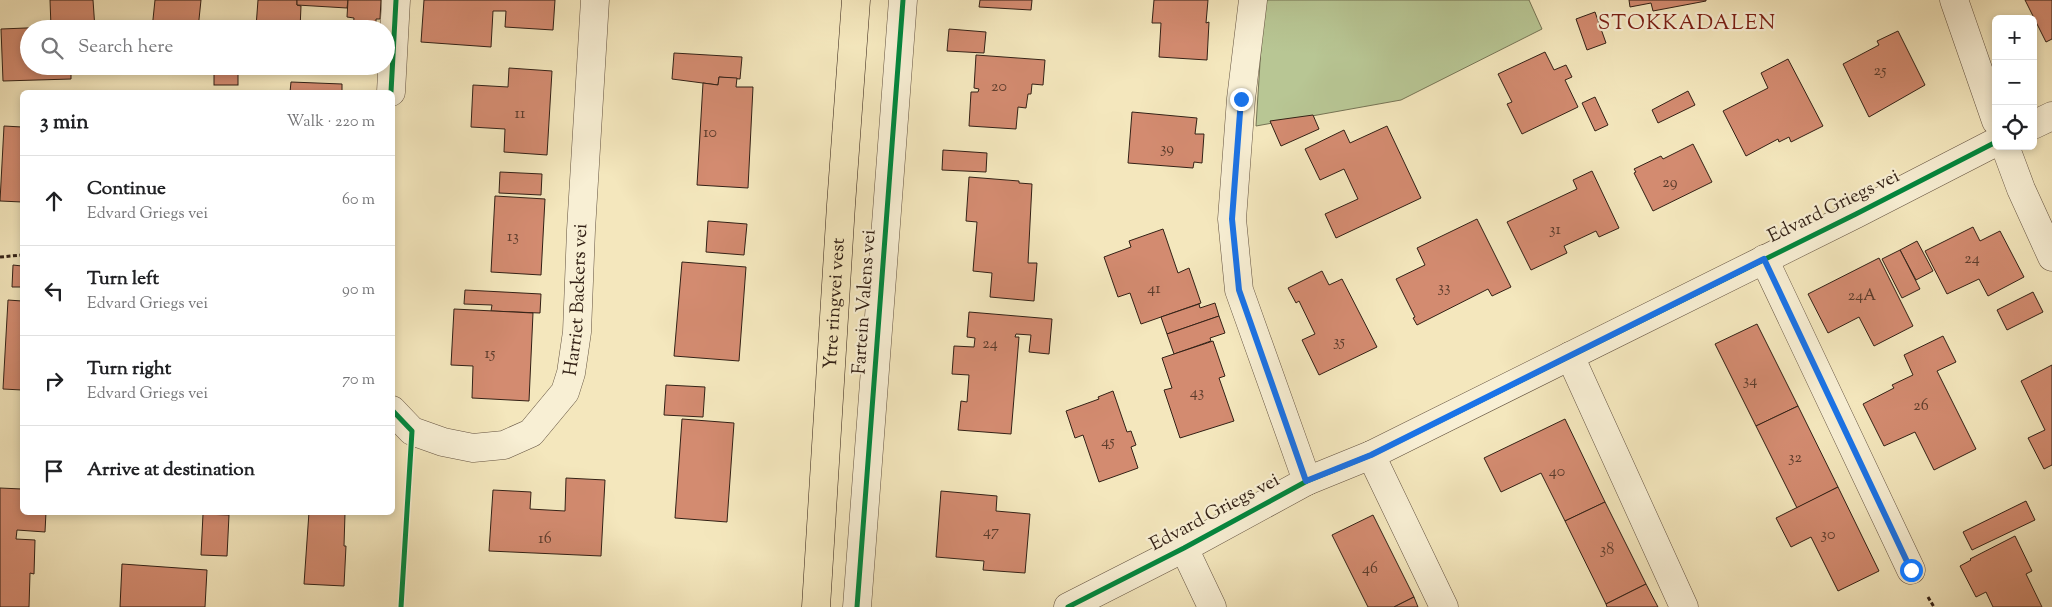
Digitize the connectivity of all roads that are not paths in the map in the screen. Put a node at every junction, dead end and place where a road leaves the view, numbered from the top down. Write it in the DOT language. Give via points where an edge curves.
graph roads {
  1 [pos="396,0"];
  2 [pos="595,0"];
  3 [pos="856,0"];
  4 [pos="903,0"];
  5 [pos="1253,0"];
  6 [pos="1954,0"];
  7 [pos="395,20"];
  8 [pos="392,75"];
  9 [pos="391,90"];
  10 [pos="1992,109"];
  11 [pos="2052,116"];
  12 [pos="2037,123"];
  13 [pos="1992,144"];
  14 [pos="2006,150"];
  15 [pos="2052,257"];
  16 [pos="1764,259"];
  17 [pos="1570,356"];
  18 [pos="395,413"];
  19 [pos="1371,455"];
  20 [pos="1306,481"];
  21 [pos="1184,548"];
  22 [pos="1911,570"];
  23 [pos="816,607"];
  24 [pos="857,607"];
  25 [pos="1068,607"];
  26 [pos="1212,607"];
  27 [pos="1444,607"];
  28 [pos="1684,607"];
  1 -- 7 [label="street"];
  2 -- 18 [label="street, Harriet Backers vei" via="577,332 565,392 531,433 504,445 474,448 442,442 412,431"];
  3 -- 23 [label="main road, Ytre ringvei vest"];
  4 -- 24 [label="street, Fartein Valens vei"];
  5 -- 20 [label="street, Edvard Griegs vei" via="1232,219 1239,290"];
  6 -- 10 [label="street"];
  8 -- 9 [label="street"];
  11 -- 12 [label="street"];
  13 -- 16 [label="street, Edvard Griegs vei"];
  14 -- 15 [label="street"];
  16 -- 17 [label="street, Edvard Griegs vei"];
  16 -- 22 [label="street, Edvard Griegs vei"];
  17 -- 19 [label="street, Edvard Griegs vei"];
  17 -- 28 [label="street"];
  19 -- 20 [label="street, Edvard Griegs vei"];
  19 -- 27 [label="street"];
  20 -- 21 [label="street, Edvard Griegs vei"];
  21 -- 25 [label="street, Edvard Griegs vei"];
  21 -- 26 [label="street, Edvard Griegs vei"];
}
